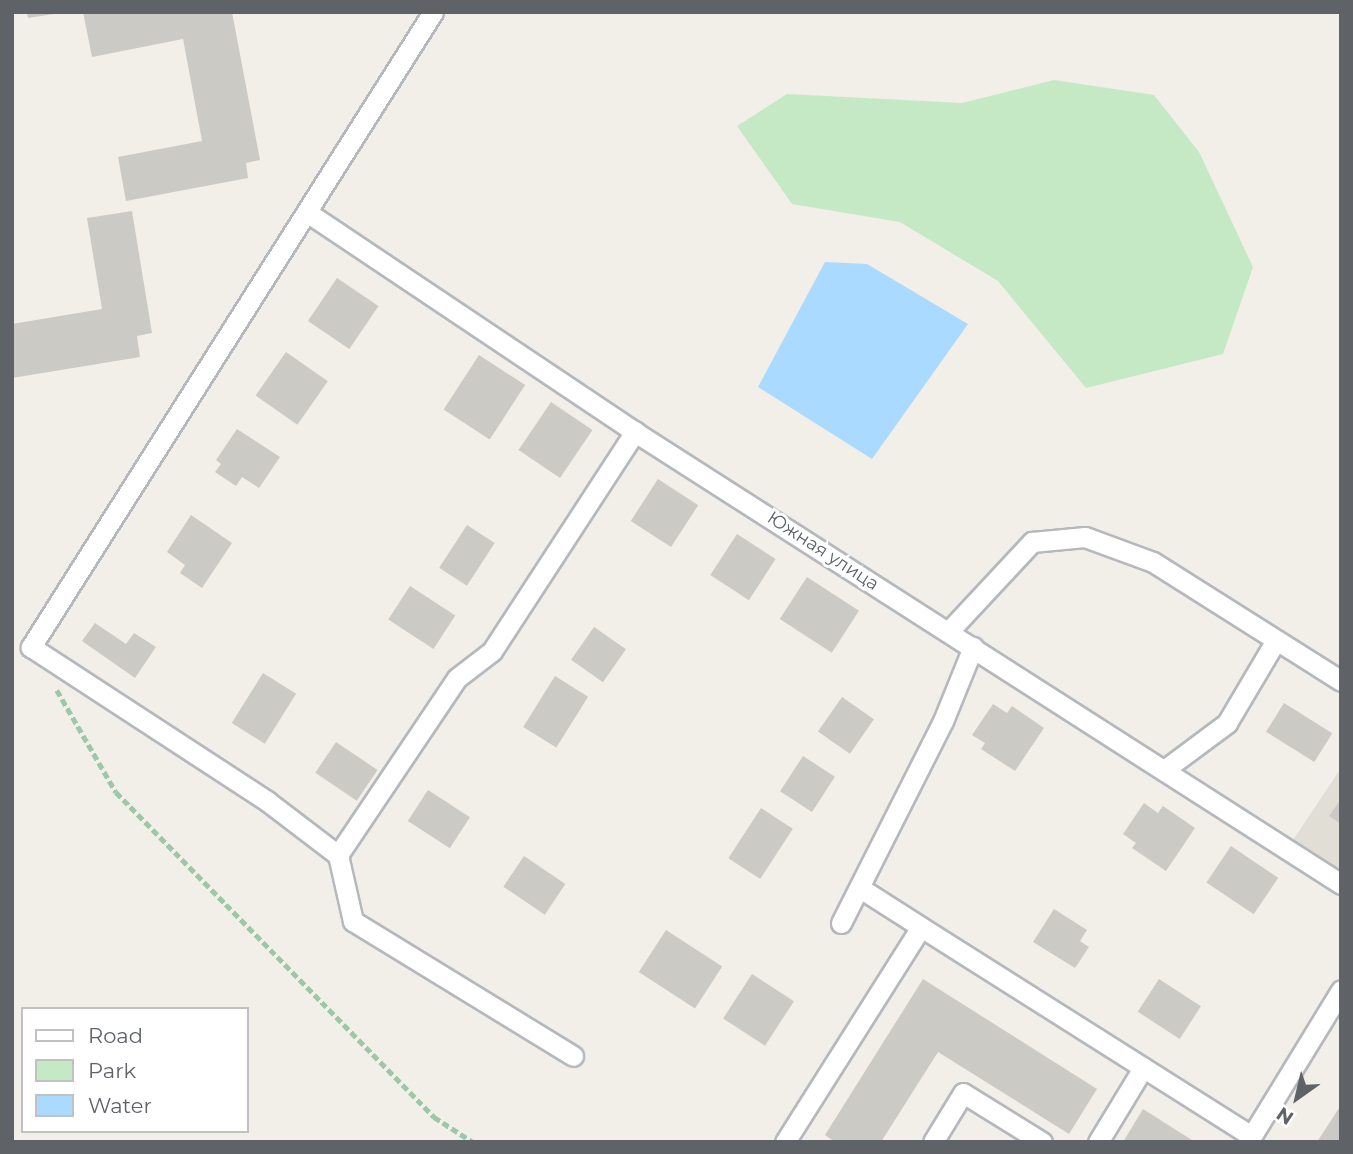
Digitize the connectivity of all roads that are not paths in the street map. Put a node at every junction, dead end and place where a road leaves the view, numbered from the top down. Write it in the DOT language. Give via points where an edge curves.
graph roads {
  1 [pos="433,12"];
  2 [pos="308,213"];
  3 [pos="635,432"];
  4 [pos="949,631"];
  5 [pos="1276,640"];
  6 [pos="973,646"];
  7 [pos="1341,681"];
  8 [pos="1164,770"];
  9 [pos="338,855"];
  10 [pos="1341,884"];
  11 [pos="860,888"];
  12 [pos="841,923"];
  13 [pos="921,927"];
  14 [pos="1341,990"];
  15 [pos="1335,1011"];
  16 [pos="572,1056"];
  17 [pos="1143,1068"];
  18 [pos="1250,1139"];
  19 [pos="785,1142"];
  20 [pos="933,1142"];
  21 [pos="1042,1142"];
  22 [pos="1098,1142"];
  1 -- 2 [label="street"];
  2 -- 3 [label="street, Южная улица"];
  2 -- 9 [label="street" via="31,647 267,801"];
  3 -- 4 [label="street, Южная улица"];
  3 -- 9 [label="street" via="492,651 457,678"];
  4 -- 5 [label="street" via="1032,542 1085,537 1153,562"];
  4 -- 6 [label="street, Южная улица"];
  5 -- 7 [label="street"];
  5 -- 8 [label="street" via="1227,723"];
  6 -- 8 [label="street, Южная улица"];
  6 -- 11 [label="street" via="943,721"];
  8 -- 10 [label="street, Южная улица"];
  9 -- 16 [label="street" via="353,921"];
  11 -- 12 [label="street"];
  11 -- 13 [label="street"];
  13 -- 17 [label="street"];
  13 -- 19 [label="street"];
  14 -- 15 [label="street"];
  15 -- 18 [label="street"];
  17 -- 18 [label="street"];
  17 -- 22 [label="street"];
  20 -- 21 [label="street" via="963,1093"];
}
